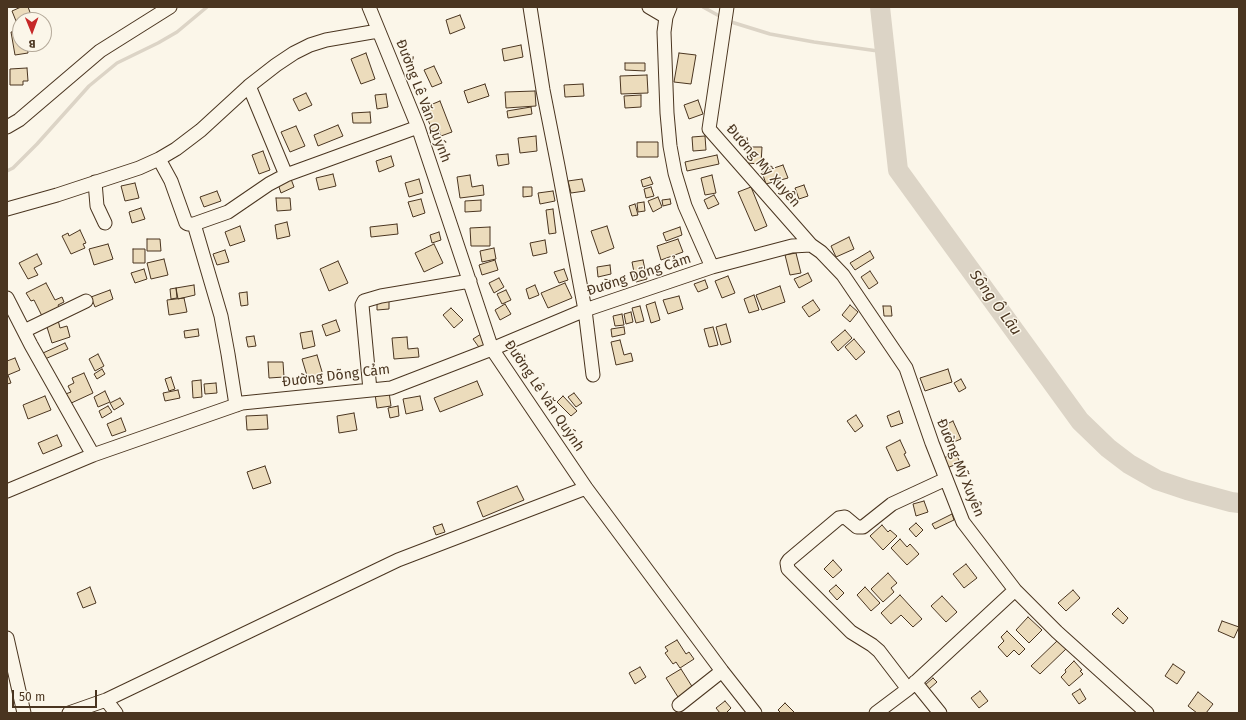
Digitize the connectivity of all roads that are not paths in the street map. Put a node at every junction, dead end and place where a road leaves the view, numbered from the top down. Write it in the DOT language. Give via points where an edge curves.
graph roads {
  1 [pos="170,7"];
  2 [pos="369,7"];
  3 [pos="530,7"];
  4 [pos="650,7"];
  5 [pos="727,7"];
  6 [pos="668,12"];
  7 [pos="378,32"];
  8 [pos="249,86"];
  9 [pos="7,127"];
  10 [pos="418,127"];
  11 [pos="159,159"];
  12 [pos="286,175"];
  13 [pos="95,182"];
  14 [pos="7,209"];
  15 [pos="105,223"];
  16 [pos="194,224"];
  17 [pos="811,245"];
  18 [pos="712,267"];
  19 [pos="470,281"];
  20 [pos="7,298"];
  21 [pos="86,301"];
  22 [pos="585,310"];
  23 [pos="24,331"];
  24 [pos="492,349"];
  25 [pos="593,376"];
  26 [pos="370,390"];
  27 [pos="236,405"];
  28 [pos="93,455"];
  29 [pos="946,479"];
  30 [pos="586,488"];
  31 [pos="7,491"];
  32 [pos="1015,590"];
  33 [pos="7,638"];
  34 [pos="722,671"];
  35 [pos="912,685"];
  36 [pos="106,700"];
  37 [pos="679,705"];
  38 [pos="24,713"];
  39 [pos="69,713"];
  40 [pos="116,713"];
  41 [pos="755,713"];
  42 [pos="876,713"];
  43 [pos="940,713"];
  44 [pos="1147,713"];
  1 -- 9 [label="street" via="100,51 19,120"];
  2 -- 7 [label="street, Đường Lê Văn Quýnh"];
  3 -- 22 [label="street" via="543,90"];
  4 -- 6 [label="street"];
  5 -- 17 [label="street, Đường Mỹ Xuyên" via="709,129"];
  6 -- 18 [label="street" via="664,32 670,146 685,206"];
  7 -- 8 [label="street" via="310,45 276,65"];
  7 -- 10 [label="street, Đường Lê Văn Quýnh"];
  8 -- 11 [label="street" via="201,130"];
  8 -- 12 [label="street"];
  10 -- 12 [label="street"];
  10 -- 19 [label="street, Đường Lê Văn Quýnh"];
  11 -- 13 [label="street"];
  11 -- 16 [label="street" via="171,181 186,223"];
  12 -- 16 [label="street" via="228,212"];
  13 -- 14 [label="street"];
  13 -- 15 [label="street" via="97,206"];
  16 -- 27 [label="street" via="221,316"];
  17 -- 18 [label="street" via="792,246"];
  17 -- 29 [label="street, Đường Mỹ Xuyên" via="843,276 906,368"];
  18 -- 22 [label="street, Đường Dõng Cảm"];
  19 -- 24 [label="street, Đường Lê Văn Quýnh"];
  19 -- 26 [label="street" via="364,301 362,305"];
  20 -- 23 [label="street"];
  21 -- 23 [label="street"];
  22 -- 24 [label="street, Đường Dõng Cảm"];
  22 -- 25 [label="street"];
  23 -- 28 [label="street"];
  24 -- 26 [label="street, Đường Dõng Cảm" via="391,388"];
  24 -- 30 [label="street, Đường Lê Văn Quýnh"];
  26 -- 27 [label="street, Đường Dõng Cảm"];
  27 -- 28 [label="street, Đường Dõng Cảm"];
  28 -- 31 [label="street, Đường Dõng Cảm"];
  29 -- 32 [label="street, Đường Mỹ Xuyên" via="963,522"];
  29 -- 35 [label="street" via="892,504 860,528 845,518 840,518 787,563 788,569 851,632 879,651"];
  30 -- 34 [label="street, Đường Lê Văn Quýnh"];
  30 -- 36 [label="street" via="398,560"];
  32 -- 35 [label="street"];
  32 -- 44 [label="street, Đường Mỹ Xuyên" via="1056,632"];
  33 -- 38 [label="street"];
  34 -- 37 [label="street"];
  34 -- 41 [label="street, Đường Lê Văn Quýnh"];
  35 -- 42 [label="street"];
  35 -- 43 [label="street"];
  36 -- 39 [label="street"];
  36 -- 40 [label="street"];
}
